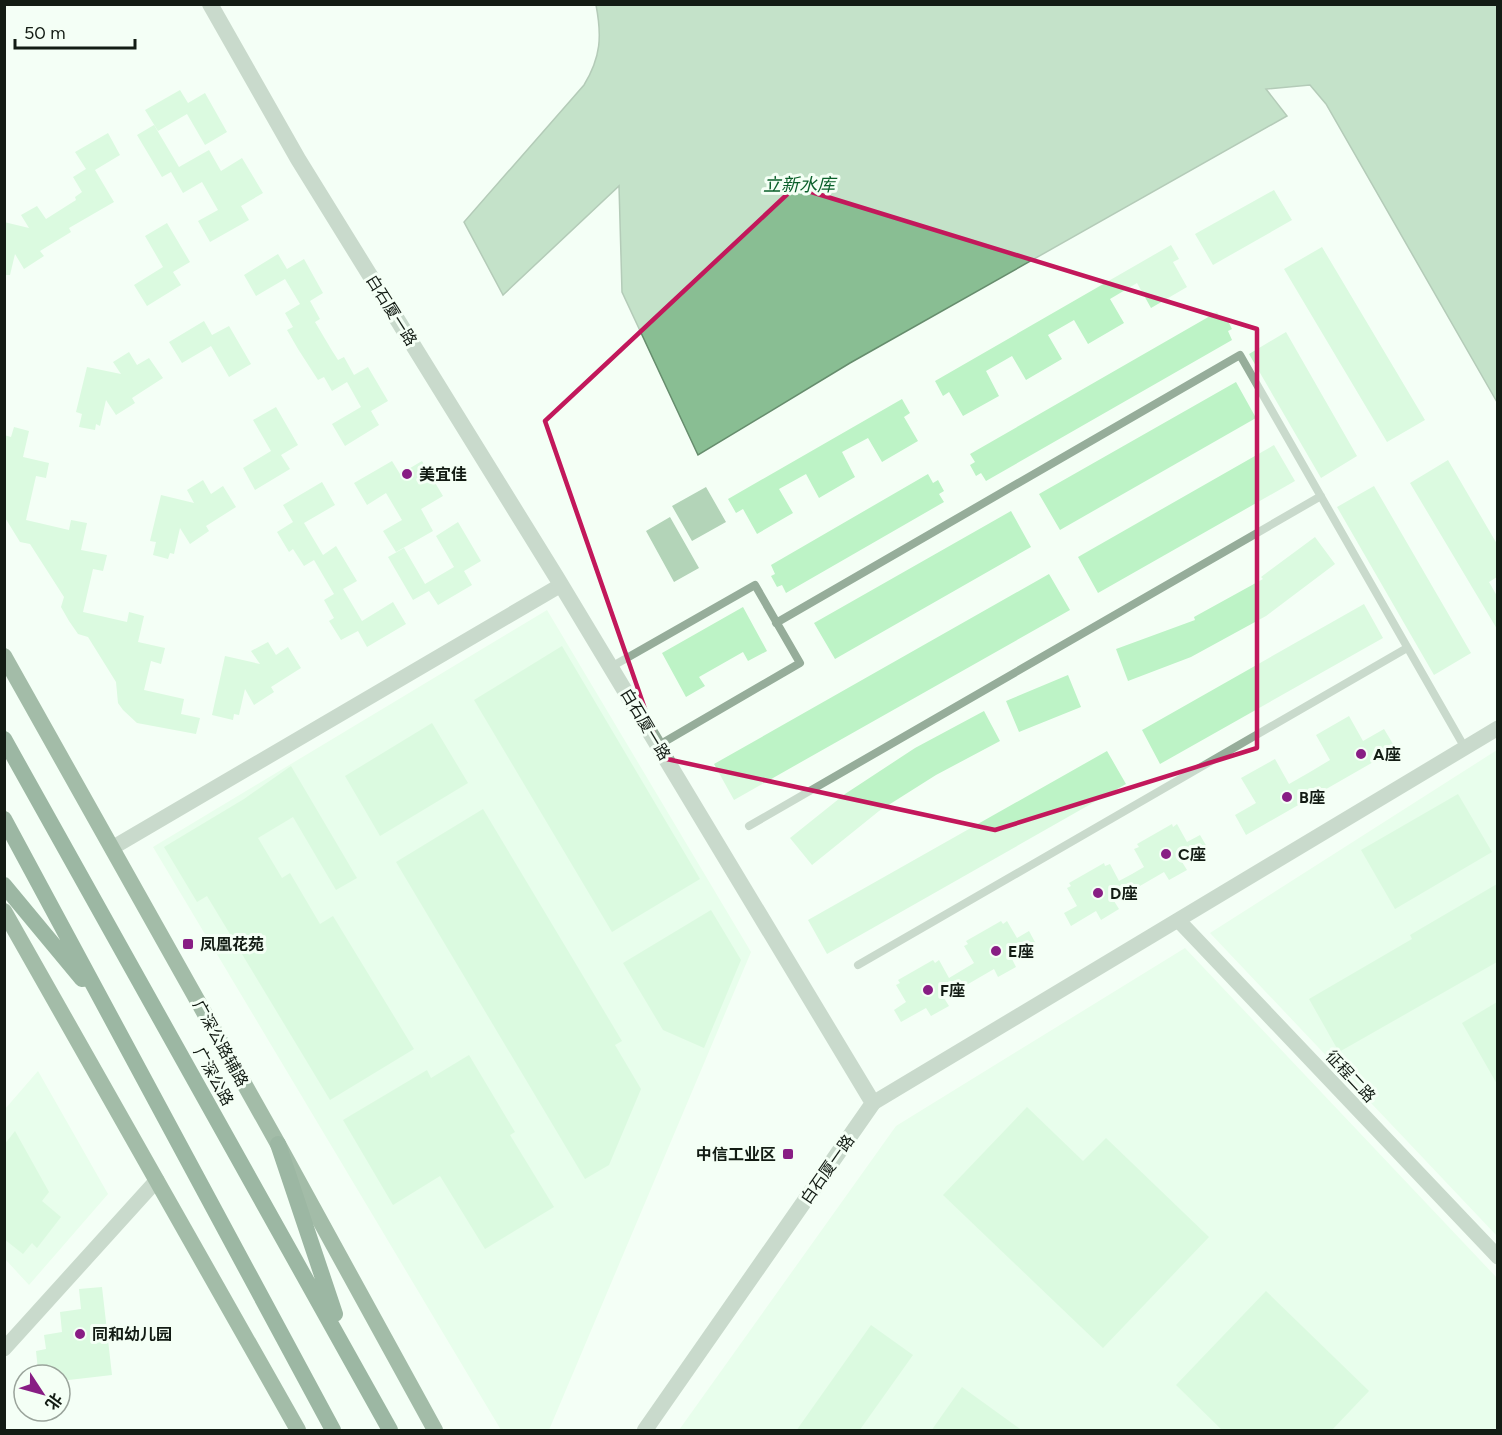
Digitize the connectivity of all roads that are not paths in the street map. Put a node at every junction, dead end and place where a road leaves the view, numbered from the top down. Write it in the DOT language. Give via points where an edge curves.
graph roads {
  1 [pos="210,4"];
  2 [pos="1321,496"];
  3 [pos="561,585"];
  4 [pos="776,623"];
  5 [pos="1407,648"];
  6 [pos="4,656"];
  7 [pos="611,667"];
  8 [pos="1497,728"];
  9 [pos="4,739"];
  10 [pos="658,745"];
  11 [pos="1464,748"];
  12 [pos="4,819"];
  13 [pos="749,826"];
  14 [pos="112,848"];
  15 [pos="4,885"];
  16 [pos="4,911"];
  17 [pos="1178,920"];
  18 [pos="858,965"];
  19 [pos="106,1009"];
  20 [pos="873,1103"];
  21 [pos="278,1144"];
  22 [pos="156,1180"];
  23 [pos="1497,1257"];
  24 [pos="4,1349"];
  25 [pos="348,1352"];
  26 [pos="332,1428"];
  27 [pos="298,1431"];
  28 [pos="390,1431"];
  29 [pos="435,1431"];
  30 [pos="645,1431"];
  1 -- 3 [label="street, 白石厦一路" via="298,159"];
  2 -- 4 [label="lane" via="1240,355"];
  2 -- 5 [label="lane"];
  2 -- 13 [label="lane"];
  3 -- 7 [label="street, 白石厦一路"];
  3 -- 14 [label="street"];
  4 -- 7 [label="lane" via="754,585"];
  4 -- 10 [label="lane" via="800,663"];
  5 -- 11 [label="lane"];
  5 -- 18 [label="lane"];
  6 -- 14 [label="main road, 广深公路辅路"];
  7 -- 10 [label="street, 白石厦一路"];
  8 -- 11 [label="street"];
  9 -- 25 [label="highway, 广深公路"];
  10 -- 20 [label="street, 白石厦一路"];
  11 -- 17 [label="street"];
  12 -- 19 [label="highway"];
  14 -- 21 [label="main road, 广深公路辅路"];
  15 -- 19 [label="highway"];
  16 -- 22 [label="main road"];
  17 -- 20 [label="street"];
  17 -- 23 [label="street, 征程二路"];
  19 -- 26 [label="highway"];
  20 -- 30 [label="street, 白石厦一路"];
  21 -- 25 [label="highway"];
  21 -- 29 [label="main road, 广深公路辅路"];
  22 -- 24 [label="street"];
  22 -- 27 [label="main road"];
  25 -- 28 [label="highway, 广深公路"];
}
